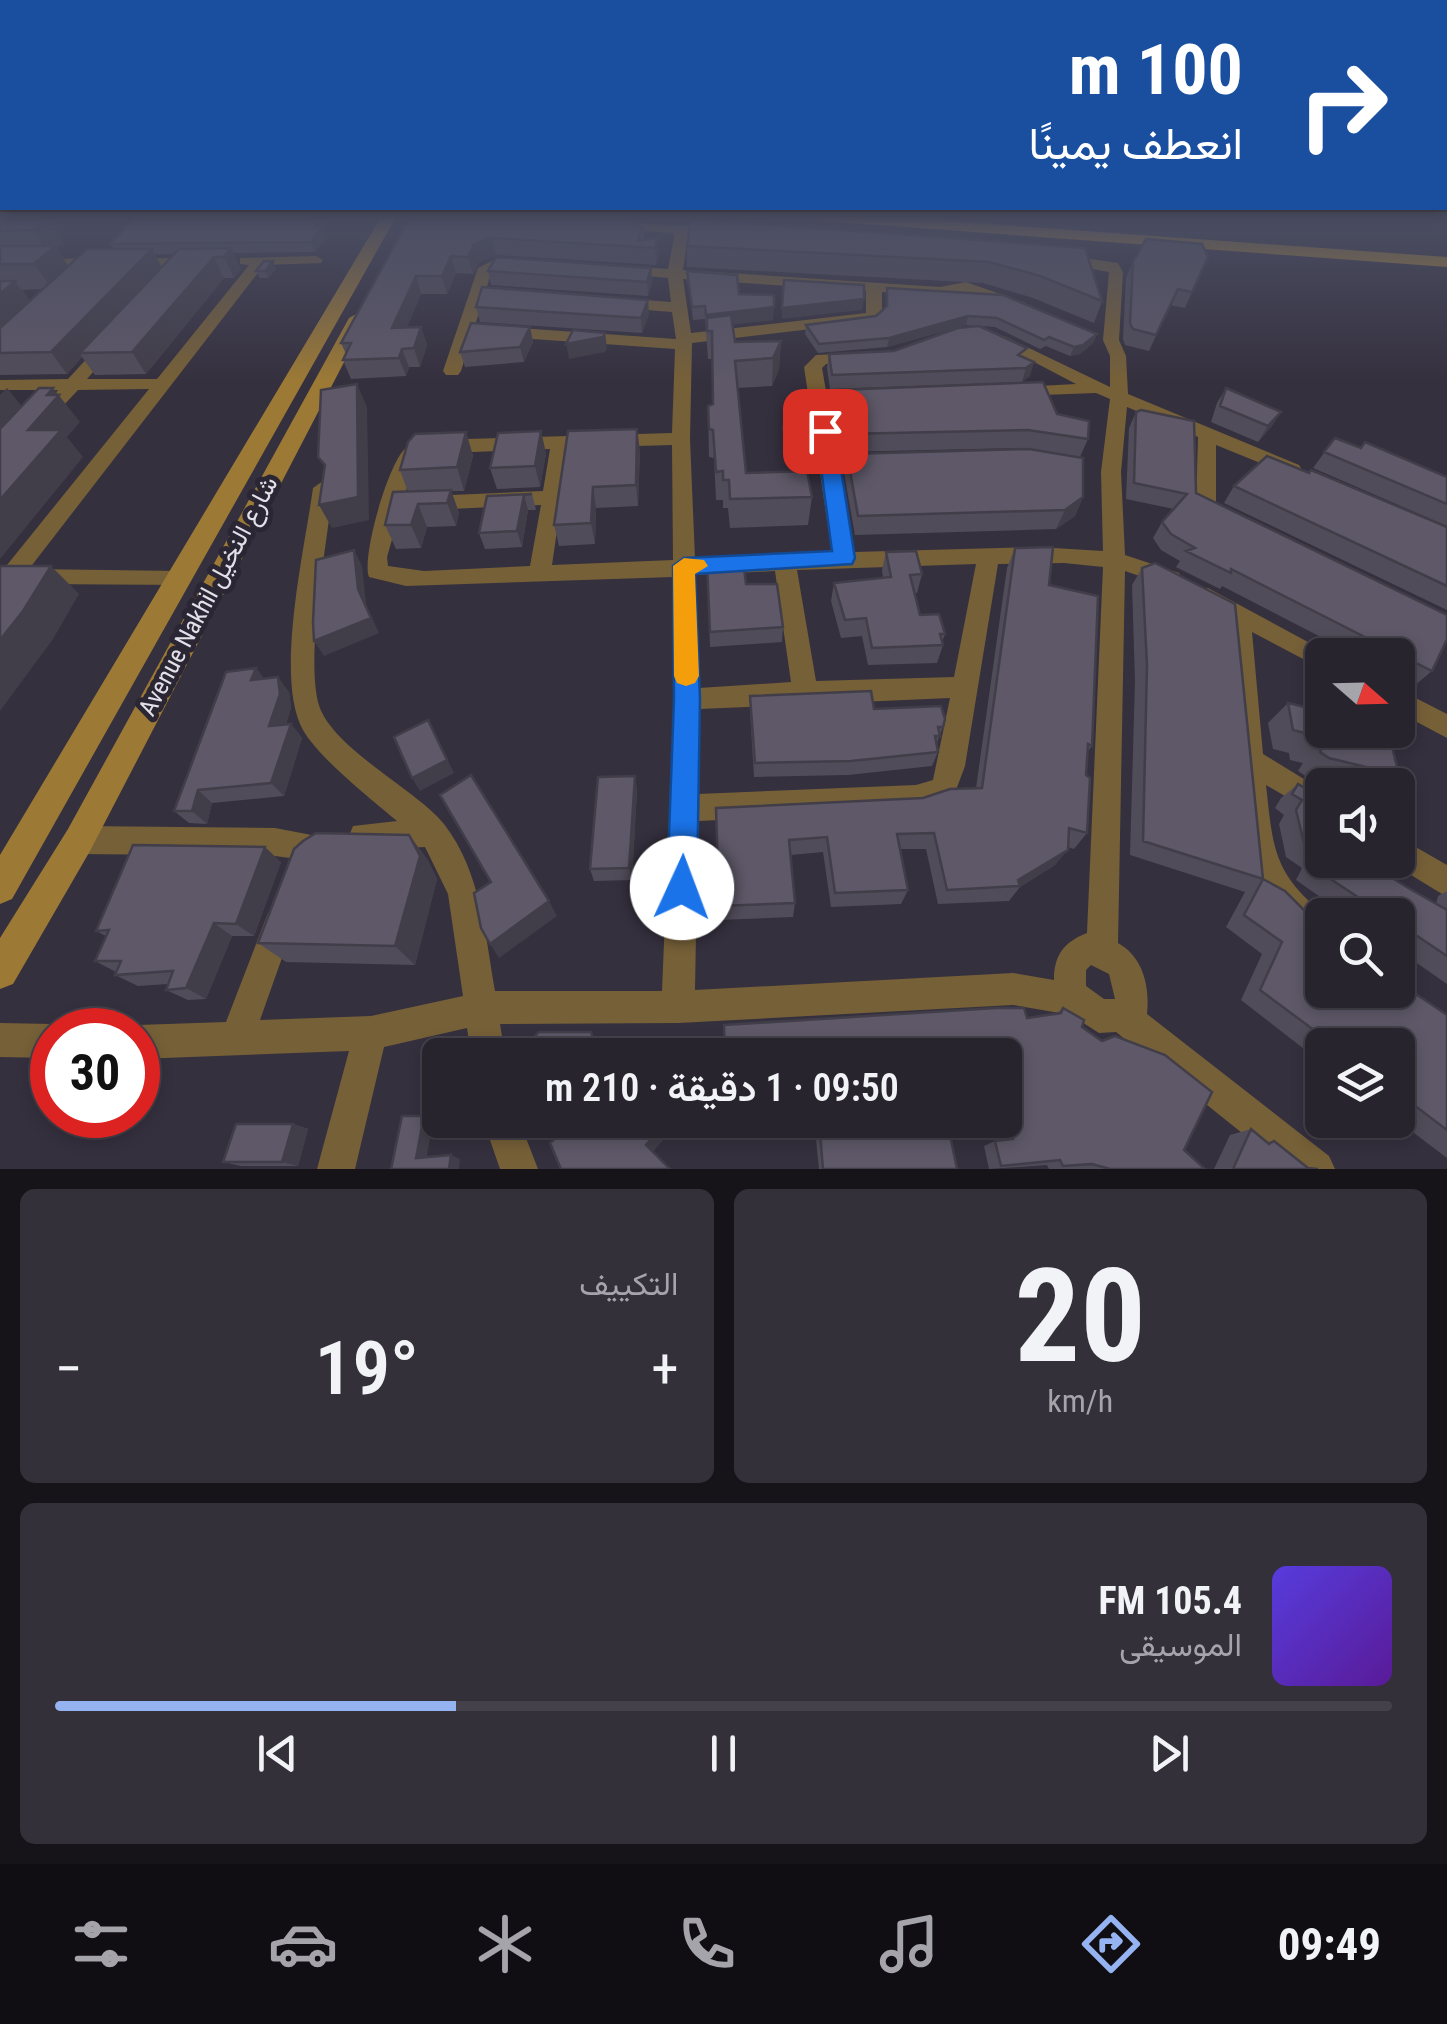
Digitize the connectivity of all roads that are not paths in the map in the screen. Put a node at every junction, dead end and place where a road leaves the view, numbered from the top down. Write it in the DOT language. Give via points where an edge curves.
graph roads {
  1 [pos="85,272"];
  2 [pos="174,272"];
  3 [pos="252,272"];
  4 [pos="362,272"];
  5 [pos="367,272"];
  6 [pos="485,272"];
  7 [pos="646,272"];
  8 [pos="1116,272"];
  9 [pos="674,273"];
  10 [pos="170,276"];
  11 [pos="70,286"];
  12 [pos="874,287"];
  13 [pos="478,292"];
  14 [pos="498,294"];
  15 [pos="594,301"];
  16 [pos="682,308"];
  17 [pos="1032,308"];
  18 [pos="604,320"];
  19 [pos="467,329"];
  20 [pos="977,331"];
  21 [pos="120,333"];
  22 [pos="684,342"];
  23 [pos="876,358"];
  24 [pos="452,370"];
  25 [pos="163,384"];
  26 [pos="0,385"];
  27 [pos="71,386"];
  28 [pos="1002,392"];
  29 [pos="1109,392"];
  30 [pos="36,424"];
  31 [pos="1207,433"];
  32 [pos="681,439"];
  33 [pos="561,440"];
  34 [pos="1310,478"];
  35 [pos="324,488"];
  36 [pos="554,497"];
  37 [pos="391,505"];
  38 [pos="1246,526"];
  39 [pos="988,557"];
  40 [pos="844,558"];
  41 [pos="1114,558"];
  42 [pos="785,564"];
  43 [pos="684,566"];
  44 [pos="540,574"];
  45 [pos="5,576"];
  46 [pos="180,579"];
  47 [pos="1238,612"];
  48 [pos="1305,649"];
  49 [pos="966,687"];
  50 [pos="805,692"];
  51 [pos="687,699"];
  52 [pos="1415,709"];
  53 [pos="1447,727"];
  54 [pos="1252,761"];
  55 [pos="1305,794"];
  56 [pos="685,808"];
  57 [pos="433,833"];
  58 [pos="79,840"];
  59 [pos="312,848"];
  60 [pos="1415,862"];
  61 [pos="3,877"];
  62 [pos="1447,882"];
  63 [pos="1305,917"];
  64 [pos="1102,951"];
  65 [pos="0,971"];
  66 [pos="1070,999"];
  67 [pos="678,1006"];
  68 [pos="481,1008"];
  69 [pos="1129,1020"];
  70 [pos="372,1033"];
  71 [pos="237,1038"];
  72 [pos="485,1038"];
  73 [pos="0,1040"];
  74 [pos="30,1041"];
  75 [pos="160,1041"];
  76 [pos="508,1138"];
  77 [pos="336,1169"];
  78 [pos="520,1169"];
  79 [pos="1316,1169"];
  1 -- 11 [label="street"];
  2 -- 10 [label="street"];
  3 -- 25 [label="street"];
  4 -- 46 [label="street, Avenue Nakhil شارع النخيل"];
  5 -- 58 [label="street, Avenue Nakhil شارع النخيل"];
  6 -- 13 [label="street"];
  7 -- 9 [label="street"];
  8 -- 29 [label="street" via="1103,337 1118,356"];
  9 -- 12 [label="street"];
  9 -- 16 [label="street"];
  12 -- 17 [label="street" via="966,287"];
  12 -- 22 [label="street" via="874,315 866,319"];
  13 -- 14 [label="street"];
  13 -- 19 [label="street"];
  15 -- 18 [label="street"];
  16 -- 18 [label="street"];
  16 -- 22 [label="street"];
  18 -- 19 [label="street"];
  18 -- 22 [label="street"];
  19 -- 24 [label="street"];
  20 -- 29 [label="street"];
  21 -- 27 [label="street"];
  22 -- 32 [label="street"];
  23 -- 40 [label="street" via="818,361 813,367 828,398 839,462"];
  25 -- 27 [label="street"];
  25 -- 45 [label="street"];
  26 -- 27 [label="street"];
  27 -- 30 [label="street"];
  28 -- 29 [label="street"];
  29 -- 31 [label="street"];
  29 -- 41 [label="street" via="1100,469"];
  31 -- 34 [label="street"];
  31 -- 38 [label="street" via="1206,507"];
  32 -- 33 [label="street"];
  32 -- 43 [label="street"];
  33 -- 36 [label="street"];
  33 -- 37 [label="street" via="415,450"];
  35 -- 57 [label="street" via="303,650 305,700 314,726"];
  36 -- 37 [label="street"];
  36 -- 44 [label="street"];
  37 -- 44 [label="street" via="376,557 376,571 384,575"];
  39 -- 40 [label="street"];
  39 -- 41 [label="street"];
  39 -- 49 [label="street"];
  40 -- 42 [label="street"];
  41 -- 47 [label="street" via="1145,566"];
  41 -- 64 [label="street"];
  42 -- 43 [label="street"];
  42 -- 50 [label="street"];
  43 -- 44 [label="street"];
  43 -- 51 [label="street"];
  45 -- 46 [label="street"];
  46 -- 61 [label="street, Avenue Nakhil شارع النخيل"];
  47 -- 48 [label="street"];
  47 -- 54 [label="street"];
  49 -- 50 [label="street"];
  49 -- 56 [label="street" via="948,778 933,795"];
  50 -- 51 [label="street"];
  51 -- 56 [label="street"];
  52 -- 53 [label="street"];
  54 -- 55 [label="street"];
  54 -- 63 [label="street" via="1263,866"];
  56 -- 67 [label="street"];
  57 -- 59 [label="street" via="337,837"];
  57 -- 68 [label="street" via="464,891"];
  58 -- 59 [label="street"];
  58 -- 65 [label="street, Avenue Nakhil شارع النخيل"];
  59 -- 71 [label="street"];
  60 -- 62 [label="street"];
  64 -- 66 [label="street" via="1074,957"];
  64 -- 69 [label="street" via="1130,977"];
  66 -- 67 [label="street" via="1012,989"];
  66 -- 69 [label="street" via="1099,1016"];
  67 -- 68 [label="street"];
  68 -- 70 [label="street"];
  68 -- 72 [label="street"];
  69 -- 79 [label="street"];
  70 -- 71 [label="street"];
  70 -- 77 [label="street"];
  71 -- 75 [label="street"];
  73 -- 74 [label="street"];
  76 -- 78 [label="street"];
}
